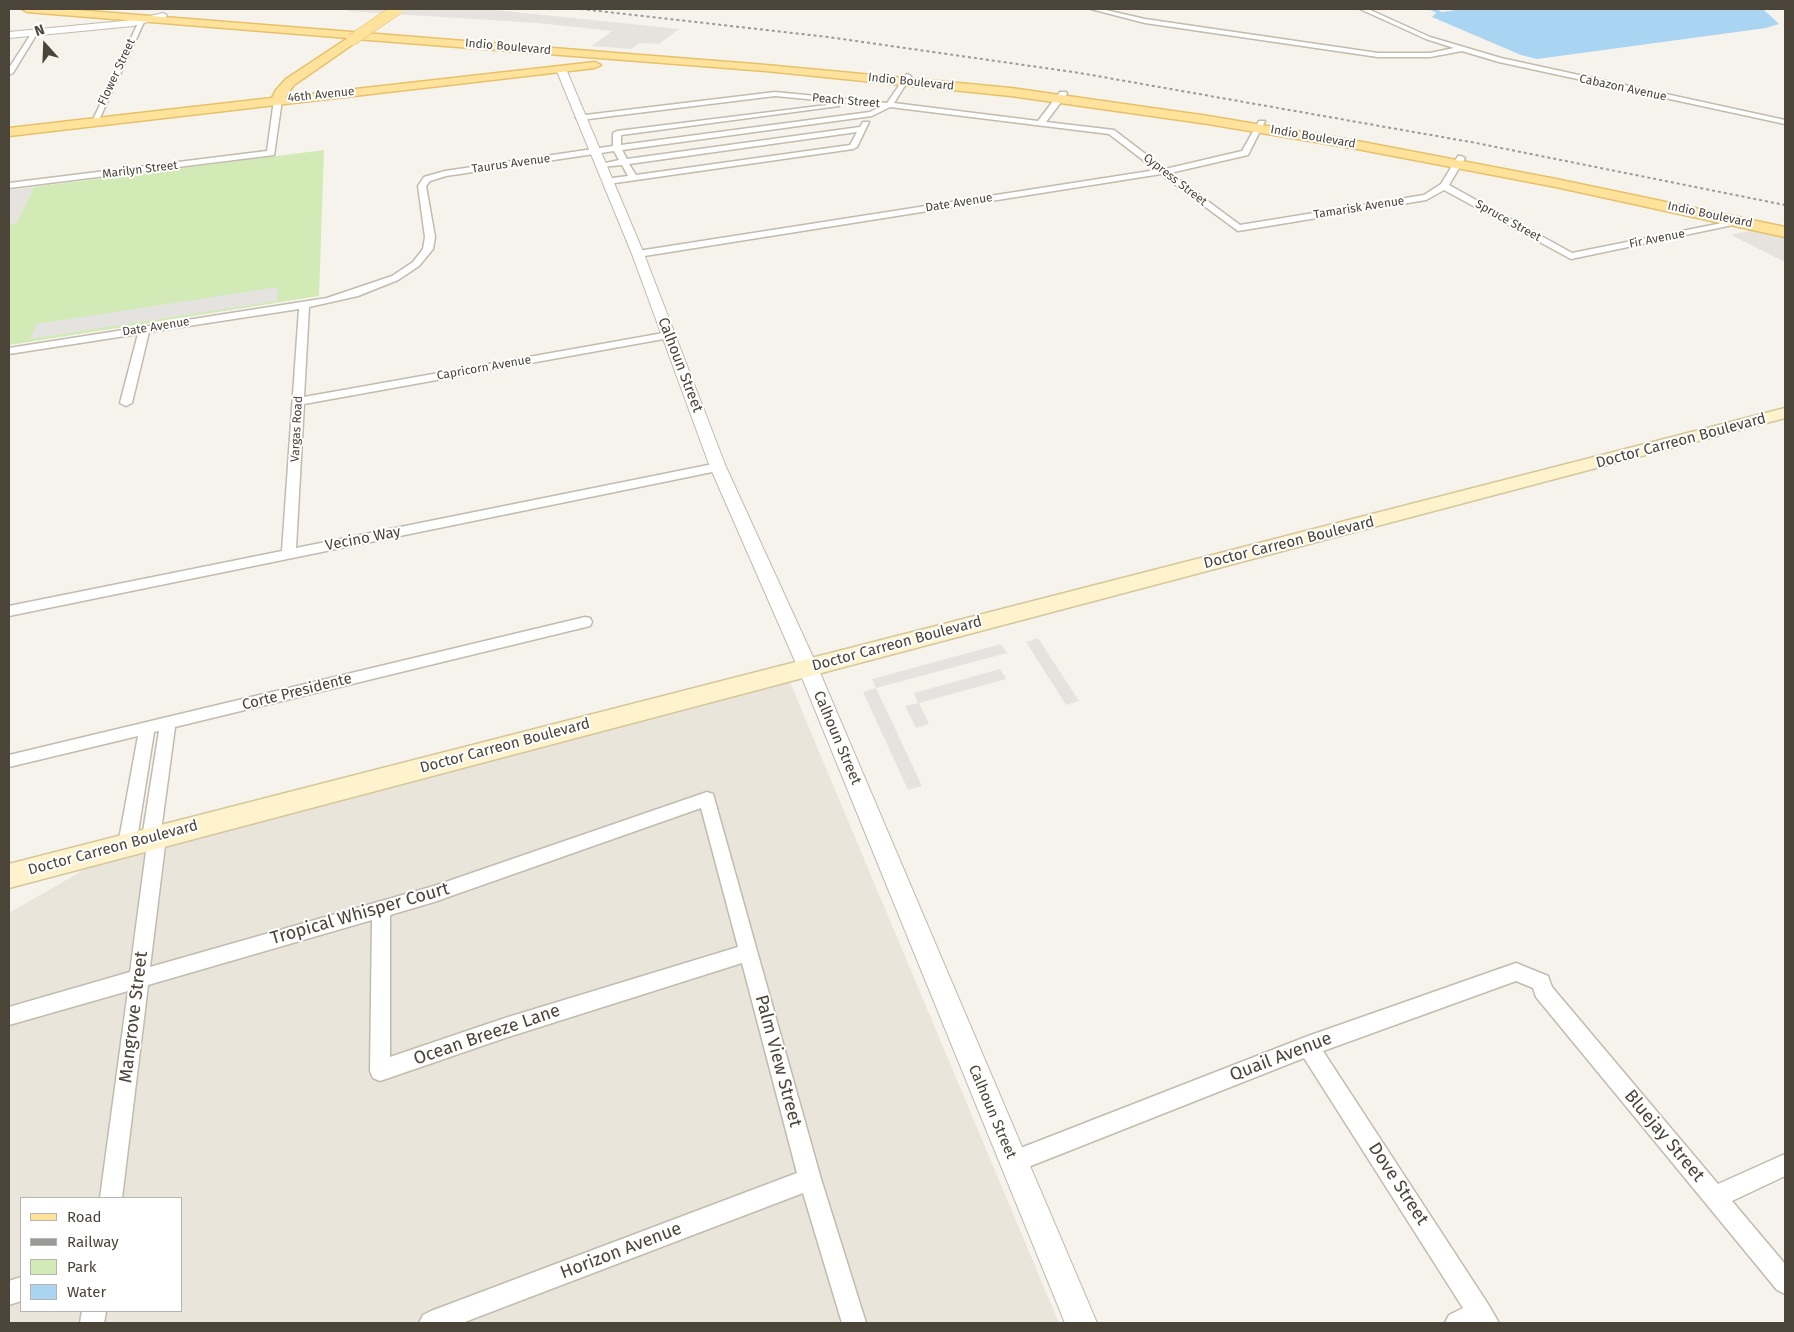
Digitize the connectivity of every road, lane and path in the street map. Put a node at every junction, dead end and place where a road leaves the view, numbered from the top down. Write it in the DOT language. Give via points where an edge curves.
graph roads {
  1 [pos="27,9"];
  2 [pos="87,9"];
  3 [pos="397,9"];
  4 [pos="1094,9"];
  5 [pos="1363,9"];
  6 [pos="120,16"];
  7 [pos="157,17"];
  8 [pos="141,22"];
  9 [pos="288,24"];
  10 [pos="232,25"];
  11 [pos="104,26"];
  12 [pos="35,32"];
  13 [pos="9,35"];
  14 [pos="1462,49"];
  15 [pos="626,54"];
  16 [pos="561,69"];
  17 [pos="9,73"];
  18 [pos="906,78"];
  19 [pos="290,82"];
  20 [pos="334,94"];
  21 [pos="1061,96"];
  22 [pos="278,100"];
  23 [pos="889,105"];
  24 [pos="872,114"];
  25 [pos="580,118"];
  26 [pos="94,122"];
  27 [pos="1785,122"];
  28 [pos="1040,124"];
  29 [pos="1261,125"];
  30 [pos="862,129"];
  31 [pos="9,132"];
  32 [pos="1111,132"];
  33 [pos="617,148"];
  34 [pos="596,152"];
  35 [pos="1460,160"];
  36 [pos="626,161"];
  37 [pos="601,165"];
  38 [pos="1163,170"];
  39 [pos="633,178"];
  40 [pos="428,179"];
  41 [pos="608,181"];
  42 [pos="9,186"];
  43 [pos="1444,186"];
  44 [pos="1742,222"];
  45 [pos="1785,224"];
  46 [pos="1238,228"];
  47 [pos="1785,232"];
  48 [pos="638,254"];
  49 [pos="1571,256"];
  50 [pos="304,304"];
  51 [pos="145,329"];
  52 [pos="669,335"];
  53 [pos="9,351"];
  54 [pos="299,402"];
  55 [pos="126,403"];
  56 [pos="1785,414"];
  57 [pos="718,467"];
  58 [pos="289,554"];
  59 [pos="9,611"];
  60 [pos="585,622"];
  61 [pos="808,668"];
  62 [pos="168,724"];
  63 [pos="147,728"];
  64 [pos="9,761"];
  65 [pos="707,799"];
  66 [pos="154,838"];
  67 [pos="127,844"];
  68 [pos="9,876"];
  69 [pos="381,909"];
  70 [pos="749,952"];
  71 [pos="138,979"];
  72 [pos="1543,991"];
  73 [pos="9,1016"];
  74 [pos="1308,1046"];
  75 [pos="1013,1162"];
  76 [pos="1785,1165"];
  77 [pos="810,1179"];
  78 [pos="111,1197"];
  79 [pos="1715,1197"];
  80 [pos="1785,1282"];
  81 [pos="1484,1318"];
  82 [pos="431,1323"];
  83 [pos="854,1323"];
  84 [pos="1081,1323"];
  85 [pos="1457,1323"];
  1 -- 6 [label="main road, Indio Boulevard"];
  2 -- 7 [label="main road, Indio Boulevard"];
  3 -- 19 [label="main road, bridge"];
  4 -- 14 [label="street" via="1145,21 1378,55 1430,55"];
  5 -- 14 [label="street, Cabazon Avenue" via="1428,38"];
  6 -- 7 [label="main road, Indio Boulevard"];
  6 -- 11 [label="main road" via="123,20"];
  7 -- 8 [label="street"];
  7 -- 9 [label="main road, Indio Boulevard"];
  7 -- 10 [label="main road, Indio Boulevard"];
  8 -- 11 [label="street"];
  8 -- 26 [label="street, Flower Street"];
  9 -- 10 [label="main road"];
  9 -- 15 [label="main road, Indio Boulevard"];
  10 -- 15 [label="main road, Indio Boulevard"];
  11 -- 12 [label="street"];
  12 -- 13 [label="street"];
  12 -- 17 [label="street"];
  14 -- 27 [label="street, Cabazon Avenue" via="1530,68"];
  15 -- 16 [label="main road, 46th Avenue" via="604,63"];
  15 -- 18 [label="main road, Indio Boulevard"];
  16 -- 20 [label="main road, 46th Avenue"];
  16 -- 25 [label="street, Calhoun Street"];
  18 -- 21 [label="main road, Indio Boulevard"];
  18 -- 23 [label="street"];
  19 -- 20 [label="main road" via="304,91"];
  19 -- 22 [label="main road"];
  20 -- 22 [label="main road, 46th Avenue"];
  21 -- 28 [label="street"];
  21 -- 29 [label="main road, Indio Boulevard"];
  22 -- 26 [label="main road, 46th Avenue"];
  22 -- 42 [label="street, Marilyn Street" via="271,153"];
  23 -- 24 [label="street"];
  23 -- 25 [label="street, Peach Street" via="775,94"];
  23 -- 28 [label="street, Peach Street"];
  23 -- 33 [label="street" via="843,105 618,133"];
  24 -- 30 [label="street"];
  24 -- 33 [label="street, Taurus Avenue"];
  25 -- 34 [label="street, Calhoun Street"];
  26 -- 31 [label="main road, 46th Avenue"];
  28 -- 32 [label="street, Peach Street"];
  29 -- 35 [label="main road, Indio Boulevard"];
  29 -- 38 [label="street, Date Avenue" via="1245,153 1190,167"];
  30 -- 36 [label="street"];
  30 -- 39 [label="street" via="853,147"];
  32 -- 38 [label="street, Cypress Street"];
  33 -- 34 [label="street, Taurus Avenue"];
  33 -- 36 [label="street"];
  34 -- 37 [label="street, Calhoun Street"];
  34 -- 40 [label="street, Taurus Avenue"];
  35 -- 43 [label="street, Tamarisk Avenue"];
  35 -- 44 [label="main road, Indio Boulevard"];
  35 -- 45 [label="main road, Indio Boulevard"];
  36 -- 37 [label="street"];
  36 -- 39 [label="street"];
  37 -- 41 [label="street, Calhoun Street"];
  38 -- 46 [label="street, Cypress Street"];
  38 -- 48 [label="street, Date Avenue"];
  39 -- 41 [label="street"];
  40 -- 50 [label="street, Date Avenue" via="422,186 430,241 422,258 401,274 376,286 328,301"];
  41 -- 48 [label="street, Calhoun Street"];
  43 -- 46 [label="street, Tamarisk Avenue" via="1426,197"];
  43 -- 49 [label="street, Spruce Street"];
  44 -- 47 [label="main road, Indio Boulevard"];
  44 -- 49 [label="street, Fir Avenue"];
  48 -- 52 [label="street, Calhoun Street"];
  50 -- 51 [label="street, Date Avenue"];
  50 -- 54 [label="street, Vargas Road"];
  51 -- 53 [label="street, Date Avenue"];
  51 -- 55 [label="street"];
  52 -- 54 [label="street, Capricorn Avenue"];
  52 -- 57 [label="street, Calhoun Street"];
  54 -- 58 [label="street, Vargas Road"];
  56 -- 61 [label="main road, Doctor Carreon Boulevard"];
  57 -- 58 [label="street, Vecino Way"];
  57 -- 61 [label="street, Calhoun Street"];
  58 -- 59 [label="street, Vecino Way"];
  60 -- 62 [label="street, Corte Presidente"];
  61 -- 66 [label="main road, Doctor Carreon Boulevard"];
  61 -- 75 [label="street, Calhoun Street"];
  62 -- 63 [label="street, Corte Presidente"];
  62 -- 66 [label="street, Mangrove Street"];
  63 -- 64 [label="street, Corte Presidente"];
  63 -- 67 [label="street"];
  65 -- 69 [label="street, Tropical Whisper Court" via="443,891"];
  65 -- 70 [label="street, Palm View Street"];
  66 -- 67 [label="main road, Doctor Carreon Boulevard"];
  66 -- 71 [label="street, Mangrove Street"];
  67 -- 68 [label="main road, Doctor Carreon Boulevard"];
  69 -- 70 [label="street, Ocean Breeze Lane" via="380,1071 505,1028"];
  69 -- 71 [label="street, Tropical Whisper Court"];
  70 -- 77 [label="street, Palm View Street"];
  71 -- 73 [label="street, Tropical Whisper Court"];
  71 -- 78 [label="street, Mangrove Street"];
  72 -- 74 [label="street, Quail Avenue" via="1541,982 1516,972"];
  72 -- 79 [label="street, Bluejay Street"];
  74 -- 75 [label="street, Quail Avenue"];
  74 -- 81 [label="street, Dove Street"];
  75 -- 84 [label="street, Calhoun Street"];
  76 -- 79 [label="street"];
  77 -- 82 [label="street, Horizon Avenue"];
  77 -- 83 [label="street, Palm View Street"];
  79 -- 80 [label="street, Bluejay Street"];
  81 -- 85 [label="street"];
}
